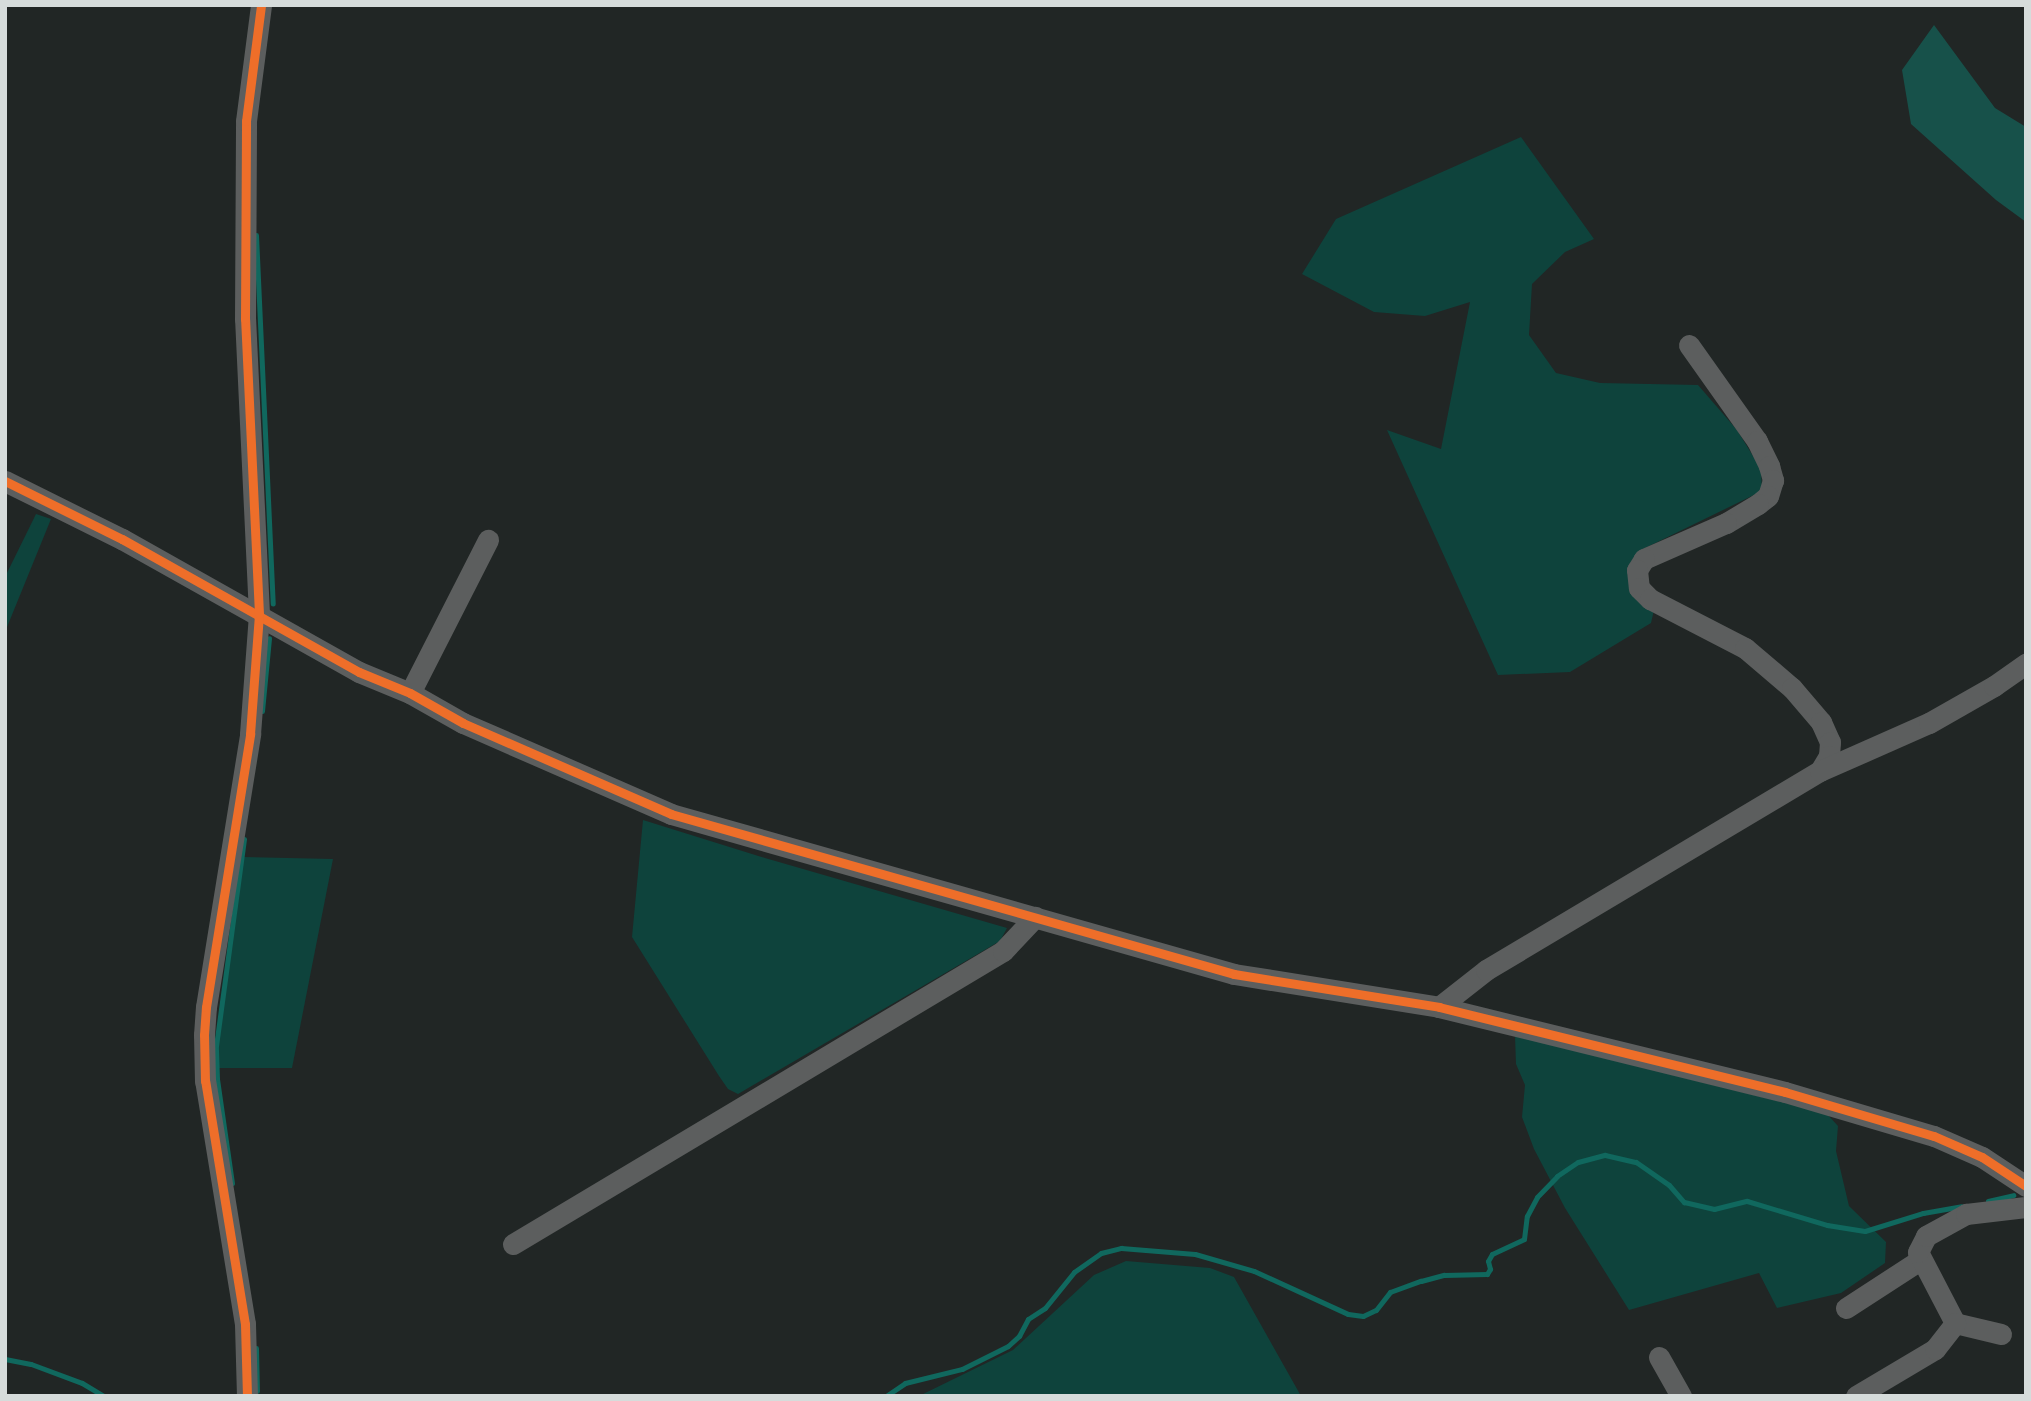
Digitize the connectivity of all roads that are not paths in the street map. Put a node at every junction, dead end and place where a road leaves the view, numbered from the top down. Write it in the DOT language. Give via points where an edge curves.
graph roads {
  1 [pos="261,5"];
  2 [pos="1689,345"];
  3 [pos="5,481"];
  4 [pos="488,540"];
  5 [pos="258,614"];
  6 [pos="2026,664"];
  7 [pos="410,694"];
  8 [pos="1820,771"];
  9 [pos="1035,917"];
  10 [pos="1439,1007"];
  11 [pos="2026,1186"];
  12 [pos="2026,1207"];
  13 [pos="513,1244"];
  14 [pos="1920,1260"];
  15 [pos="1846,1308"];
  16 [pos="1955,1323"];
  17 [pos="2001,1334"];
  18 [pos="1659,1357"];
  19 [pos="247,1396"];
  20 [pos="1681,1396"];
  21 [pos="1856,1396"];
  1 -- 5 [label="street" via="246,121 245,319"];
  2 -- 8 [label="street" via="1757,441 1773,481 1768,496 1758,504 1644,558 1637,570 1639,588 1745,648 1792,688 1821,722 1830,742 1829,756"];
  3 -- 5 [label="street"];
  4 -- 7 [label="street"];
  5 -- 7 [label="street" via="359,672"];
  5 -- 19 [label="street" via="250,734 204,1035 205,1082 245,1324"];
  6 -- 8 [label="street" via="1929,723"];
  7 -- 9 [label="street" via="463,723 671,814"];
  8 -- 10 [label="street" via="1496,964"];
  9 -- 10 [label="street" via="1234,974"];
  9 -- 13 [label="street" via="1003,951"];
  10 -- 11 [label="street" via="1892,1122 1982,1157"];
  12 -- 14 [label="street" via="1966,1214 1941,1226 1920,1244"];
  14 -- 15 [label="street"];
  14 -- 16 [label="street"];
  16 -- 17 [label="street"];
  16 -- 21 [label="street" via="1935,1349"];
  18 -- 20 [label="street"];
}
